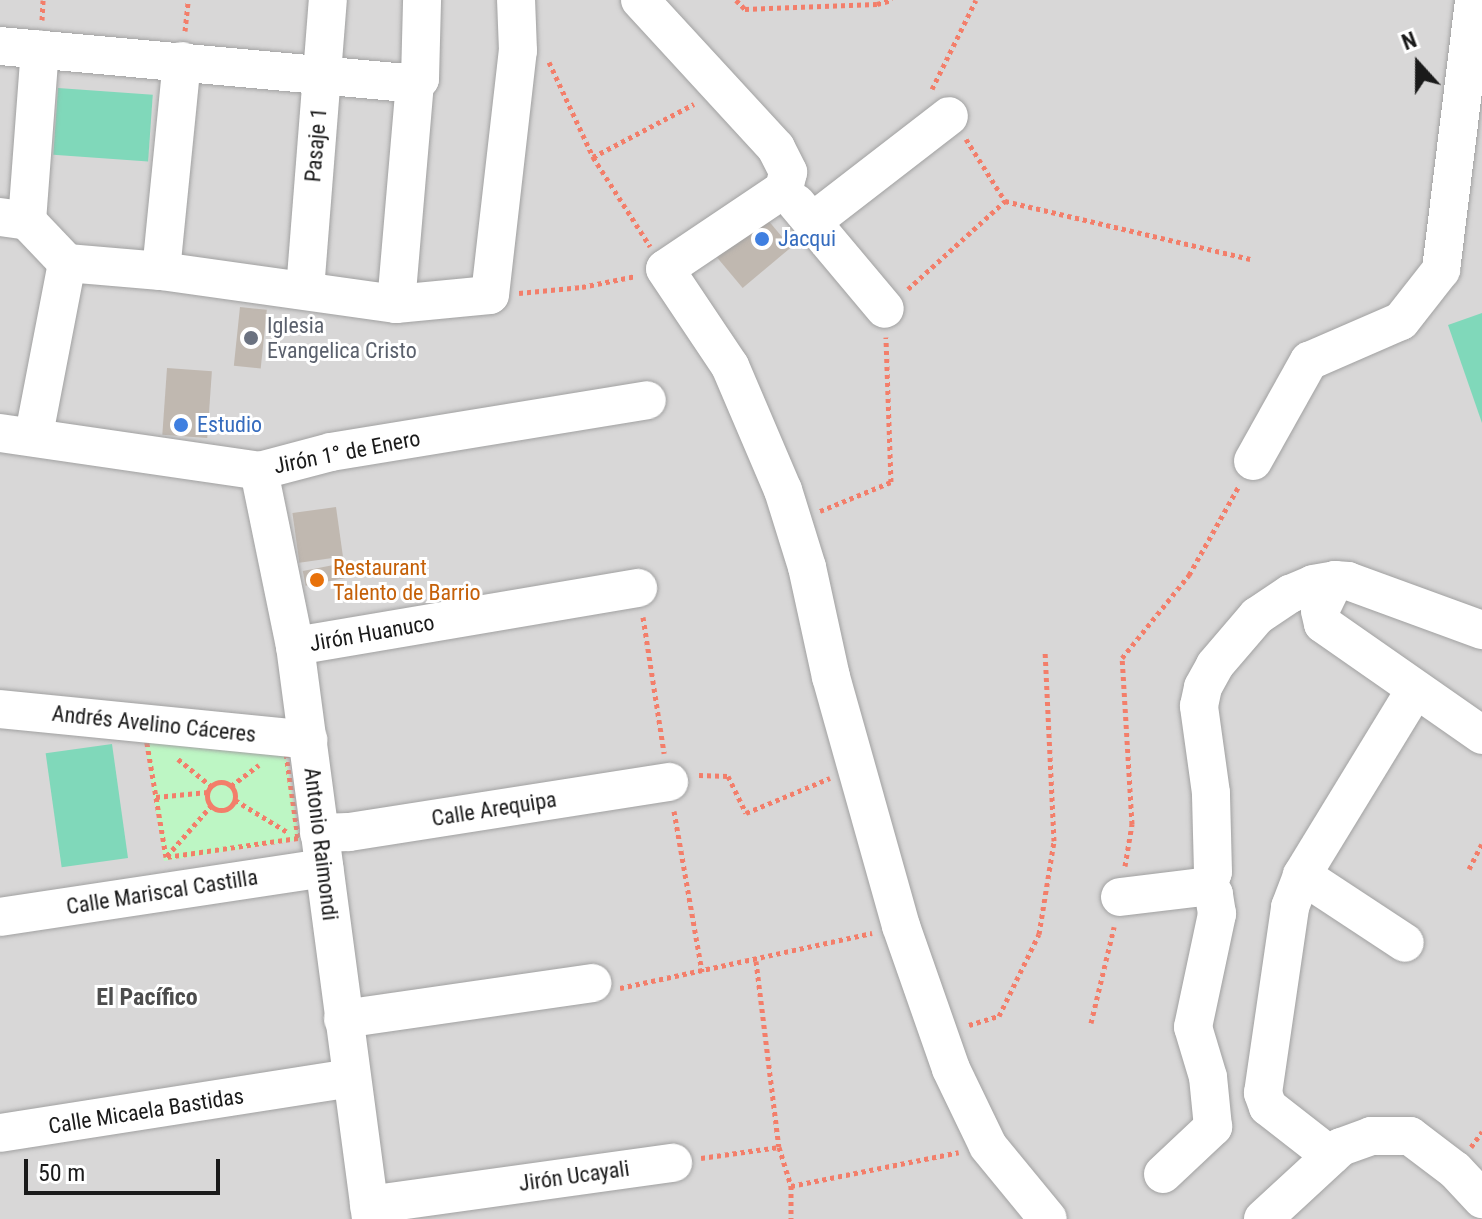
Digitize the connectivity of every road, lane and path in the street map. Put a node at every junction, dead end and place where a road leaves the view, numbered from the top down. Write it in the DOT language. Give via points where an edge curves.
graph roads {
  1 [pos="328,0"];
  2 [pos="422,0"];
  3 [pos="516,0"];
  4 [pos="640,0"];
  5 [pos="736,0"];
  6 [pos="892,0"];
  7 [pos="976,0"];
  8 [pos="1474,0"];
  9 [pos="0,46"];
  10 [pos="40,49"];
  11 [pos="547,57"];
  12 [pos="182,61"];
  13 [pos="322,73"];
  14 [pos="415,84"];
  15 [pos="720,90"];
  16 [pos="949,116"];
  17 [pos="593,157"];
  18 [pos="784,189"];
  19 [pos="1005,201"];
  20 [pos="14,219"];
  21 [pos="812,222"];
  22 [pos="1250,259"];
  23 [pos="67,263"];
  24 [pos="665,269"];
  25 [pos="161,271"];
  26 [pos="305,290"];
  27 [pos="490,295"];
  28 [pos="396,304"];
  29 [pos="885,309"];
  30 [pos="647,400"];
  31 [pos="17,434"];
  32 [pos="1253,461"];
  33 [pos="259,471"];
  34 [pos="793,522"];
  35 [pos="1335,580"];
  36 [pos="638,588"];
  37 [pos="1482,630"];
  38 [pos="295,646"];
  39 [pos="1045,651"];
  40 [pos="1415,690"];
  41 [pos="0,709"];
  42 [pos="1482,735"];
  43 [pos="308,740"];
  44 [pos="856,767"];
  45 [pos="669,782"];
  46 [pos="208,792"];
  47 [pos="156,797"];
  48 [pos="235,800"];
  49 [pos="211,806"];
  50 [pos="1482,844"];
  51 [pos="314,846"];
  52 [pos="1469,869"];
  53 [pos="169,874"];
  54 [pos="1302,875"];
  55 [pos="1203,887"];
  56 [pos="1120,897"];
  57 [pos="0,917"];
  58 [pos="901,926"];
  59 [pos="1405,943"];
  60 [pos="756,961"];
  61 [pos="592,983"];
  62 [pos="999,1016"];
  63 [pos="343,1019"];
  64 [pos="1091,1023"];
  65 [pos="351,1078"];
  66 [pos="0,1133"];
  67 [pos="988,1146"];
  68 [pos="779,1147"];
  69 [pos="1331,1156"];
  70 [pos="673,1163"];
  71 [pos="1163,1174"];
  72 [pos="791,1186"];
  73 [pos="1482,1199"];
  74 [pos="370,1212"];
  75 [pos="1281,1214"];
  76 [pos="791,1219"];
  77 [pos="1048,1219"];
  1 -- 13 [label="street, Pasaje 1"];
  2 -- 14 [label="street" via="420,79"];
  3 -- 27 [label="street" via="518,51"];
  4 -- 15 [label="street"];
  5 -- 6 [label="path" via="745,9"];
  7 -- 16 [label="path" via="931,91"];
  8 -- 32 [label="street" via="1441,270 1401,321 1309,361"];
  9 -- 10 [label="street"];
  10 -- 12 [label="street"];
  10 -- 20 [label="street"];
  11 -- 17 [label="path"];
  12 -- 13 [label="street"];
  12 -- 25 [label="street"];
  13 -- 14 [label="street"];
  13 -- 26 [label="street, Pasaje 1"];
  14 -- 28 [label="street"];
  15 -- 17 [label="path"];
  15 -- 18 [label="street" via="776,148 788,172"];
  16 -- 19 [label="path"];
  16 -- 21 [label="street"];
  17 -- 24 [label="path"];
  18 -- 21 [label="street"];
  18 -- 24 [label="street"];
  19 -- 22 [label="path"];
  19 -- 29 [label="path"];
  20 -- 23 [label="street"];
  21 -- 29 [label="street"];
  23 -- 25 [label="street"];
  23 -- 31 [label="street"];
  24 -- 27 [label="path" via="582,287"];
  24 -- 34 [label="street" via="730,366"];
  25 -- 26 [label="street"];
  26 -- 28 [label="street"];
  27 -- 28 [label="street"];
  29 -- 34 [label="path" via="891,482"];
  30 -- 33 [label="street, Jirón 1° de Enero" via="331,452"];
  31 -- 33 [label="street, Jirón 1° de Enero"];
  32 -- 56 [label="path" via="1189,575 1122,658 1132,824"];
  33 -- 38 [label="street, Antonio Raimondi"];
  34 -- 44 [label="street"];
  35 -- 37 [label="street"];
  35 -- 40 [label="street" via="1320,611 1323,624"];
  35 -- 55 [label="street" via="1290,594 1257,616 1203,687 1199,706 1211,793 1213,872"];
  36 -- 38 [label="street, Jirón Huanuco"];
  38 -- 43 [label="street, Antonio Raimondi"];
  39 -- 62 [label="path" via="1054,841 1039,934"];
  40 -- 42 [label="street"];
  40 -- 54 [label="street"];
  41 -- 43 [label="street, Andrés Avelino Cáceres"];
  43 -- 51 [label="street, Antonio Raimondi"];
  44 -- 45 [label="path" via="746,813 728,776 711,773"];
  44 -- 58 [label="street"];
  45 -- 51 [label="street, Calle Arequipa" via="349,832"];
  46 -- 47 [label="path"];
  46 -- 48 [label="path" via="225,783"];
  46 -- 49 [label="path"];
  47 -- 51 [label="path" via="145,732 285,746"];
  47 -- 53 [label="path"];
  48 -- 49 [label="path" via="225,810"];
  48 -- 51 [label="path"];
  49 -- 53 [label="path"];
  50 -- 52 [label="path"];
  51 -- 53 [label="street, Calle Mariscal Castilla"];
  51 -- 53 [label="path"];
  51 -- 63 [label="street, Antonio Raimondi"];
  53 -- 57 [label="street, Calle Mariscal Castilla"];
  54 -- 59 [label="street"];
  54 -- 69 [label="street" via="1290,907 1263,1093 1268,1107"];
  55 -- 56 [label="street"];
  55 -- 71 [label="street" via="1214,894 1217,914 1193,1027 1208,1077 1213,1127"];
  56 -- 64 [label="path"];
  58 -- 60 [label="path"];
  58 -- 67 [label="street" via="951,1069"];
  60 -- 61 [label="path" via="620,988"];
  60 -- 68 [label="path"];
  61 -- 63 [label="street"];
  63 -- 65 [label="street, Antonio Raimondi"];
  65 -- 66 [label="street, Calle Micaela Bastidas"];
  65 -- 74 [label="street, Antonio Raimondi"];
  67 -- 72 [label="path"];
  67 -- 77 [label="street"];
  68 -- 70 [label="path"];
  68 -- 72 [label="path"];
  69 -- 73 [label="street" via="1371,1136 1410,1136 1455,1170"];
  69 -- 75 [label="street"];
  70 -- 74 [label="street, Jirón Ucayali"];
  72 -- 76 [label="path"];
}
